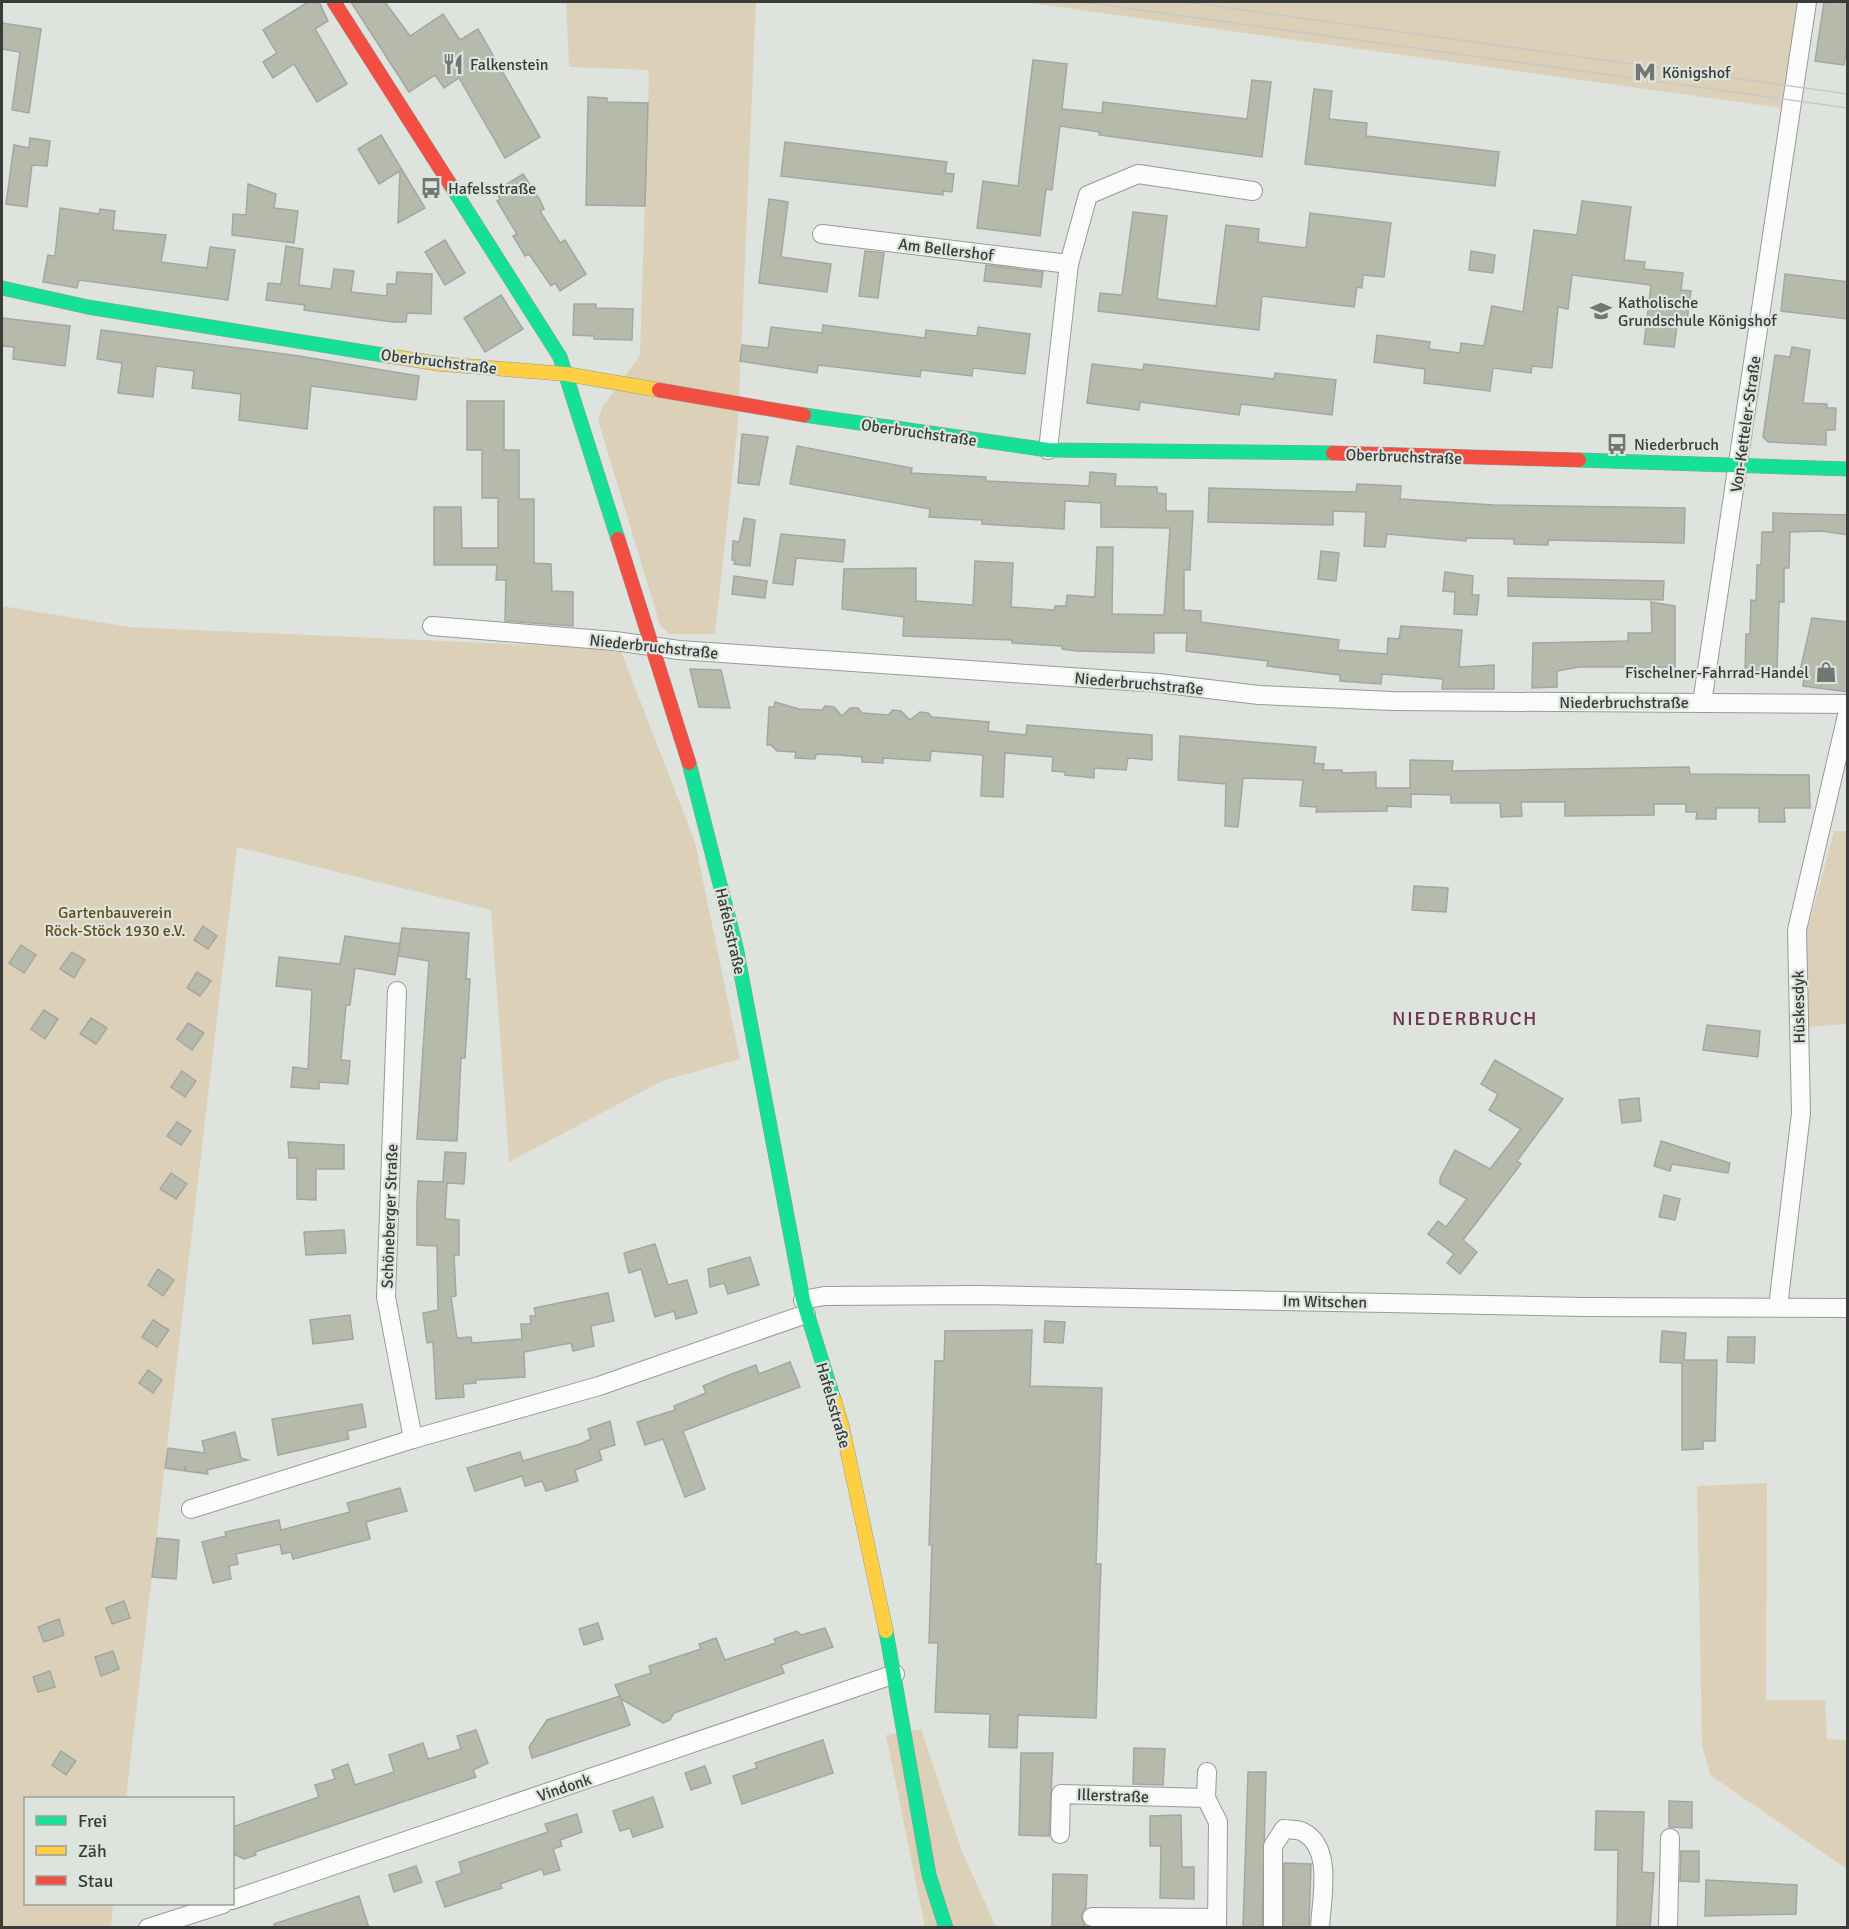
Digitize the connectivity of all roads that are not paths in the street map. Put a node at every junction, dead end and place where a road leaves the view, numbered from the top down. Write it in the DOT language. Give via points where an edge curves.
graph roads {
  1 [pos="334,2"];
  2 [pos="1807,2"];
  3 [pos="1253,191"];
  4 [pos="822,234"];
  5 [pos="1070,264"];
  6 [pos="2,288"];
  7 [pos="566,374"];
  8 [pos="1048,450"];
  9 [pos="1739,465"];
  10 [pos="1848,469"];
  11 [pos="432,626"];
  12 [pos="651,646"];
  13 [pos="1702,703"];
  14 [pos="1848,704"];
  15 [pos="1848,711"];
  16 [pos="397,991"];
  17 [pos="804,1307"];
  18 [pos="1778,1307"];
  19 [pos="1848,1308"];
  20 [pos="413,1439"];
  21 [pos="191,1509"];
  22 [pos="895,1674"];
  23 [pos="1207,1772"];
  24 [pos="1206,1798"];
  25 [pos="1060,1834"];
  26 [pos="1670,1838"];
  27 [pos="234,1899"];
  28 [pos="220,1905"];
  29 [pos="1092,1917"];
  30 [pos="1217,1923"];
  31 [pos="148,1928"];
  32 [pos="946,1928"];
  33 [pos="1273,1928"];
  34 [pos="1320,1928"];
  35 [pos="1668,1928"];
  1 -- 7 [label="main road, Hafelsstraße" via="560,357"];
  2 -- 9 [label="street, Von-Ketteler-Straße"];
  3 -- 5 [label="street" via="1138,174 1088,195"];
  4 -- 5 [label="street, Am Bellershof"];
  5 -- 8 [label="street"];
  6 -- 7 [label="main road, Oberbruchstraße" via="88,307 441,364"];
  7 -- 8 [label="main road, Oberbruchstraße" via="794,414"];
  7 -- 12 [label="main road, Hafelsstraße"];
  8 -- 9 [label="main road, Oberbruchstraße"];
  9 -- 10 [label="main road, Oberbruchstraße"];
  9 -- 13 [label="street, Von-Ketteler-Straße"];
  11 -- 12 [label="street, Niederbruchstraße"];
  12 -- 13 [label="street, Niederbruchstraße" via="1158,683 1270,696 1392,701"];
  12 -- 17 [label="main road, Hafelsstraße" via="690,767 736,947"];
  13 -- 14 [label="street, Niederbruchstraße"];
  15 -- 18 [label="street, Hüskesdyk" via="1797,930 1801,1113"];
  16 -- 20 [label="street, Schöneberger Straße" via="386,1297"];
  17 -- 18 [label="street, Im Witschen" via="824,1296 981,1295"];
  17 -- 20 [label="street" via="599,1386"];
  17 -- 22 [label="main road, Hafelsstraße" via="842,1426"];
  18 -- 19 [label="street, Im Witschen"];
  20 -- 21 [label="street"];
  22 -- 27 [label="street, Vindonk"];
  22 -- 32 [label="main road, Hafelsstraße" via="929,1875"];
  23 -- 24 [label="street"];
  24 -- 25 [label="street, Illerstraße" via="1061,1794"];
  24 -- 30 [label="street" via="1218,1822"];
  26 -- 35 [label="street"];
  28 -- 31 [label="street"];
  29 -- 30 [label="street"];
  33 -- 34 [label="street" via="1273,1846 1284,1829 1302,1832 1318,1846 1322,1858"];
}
